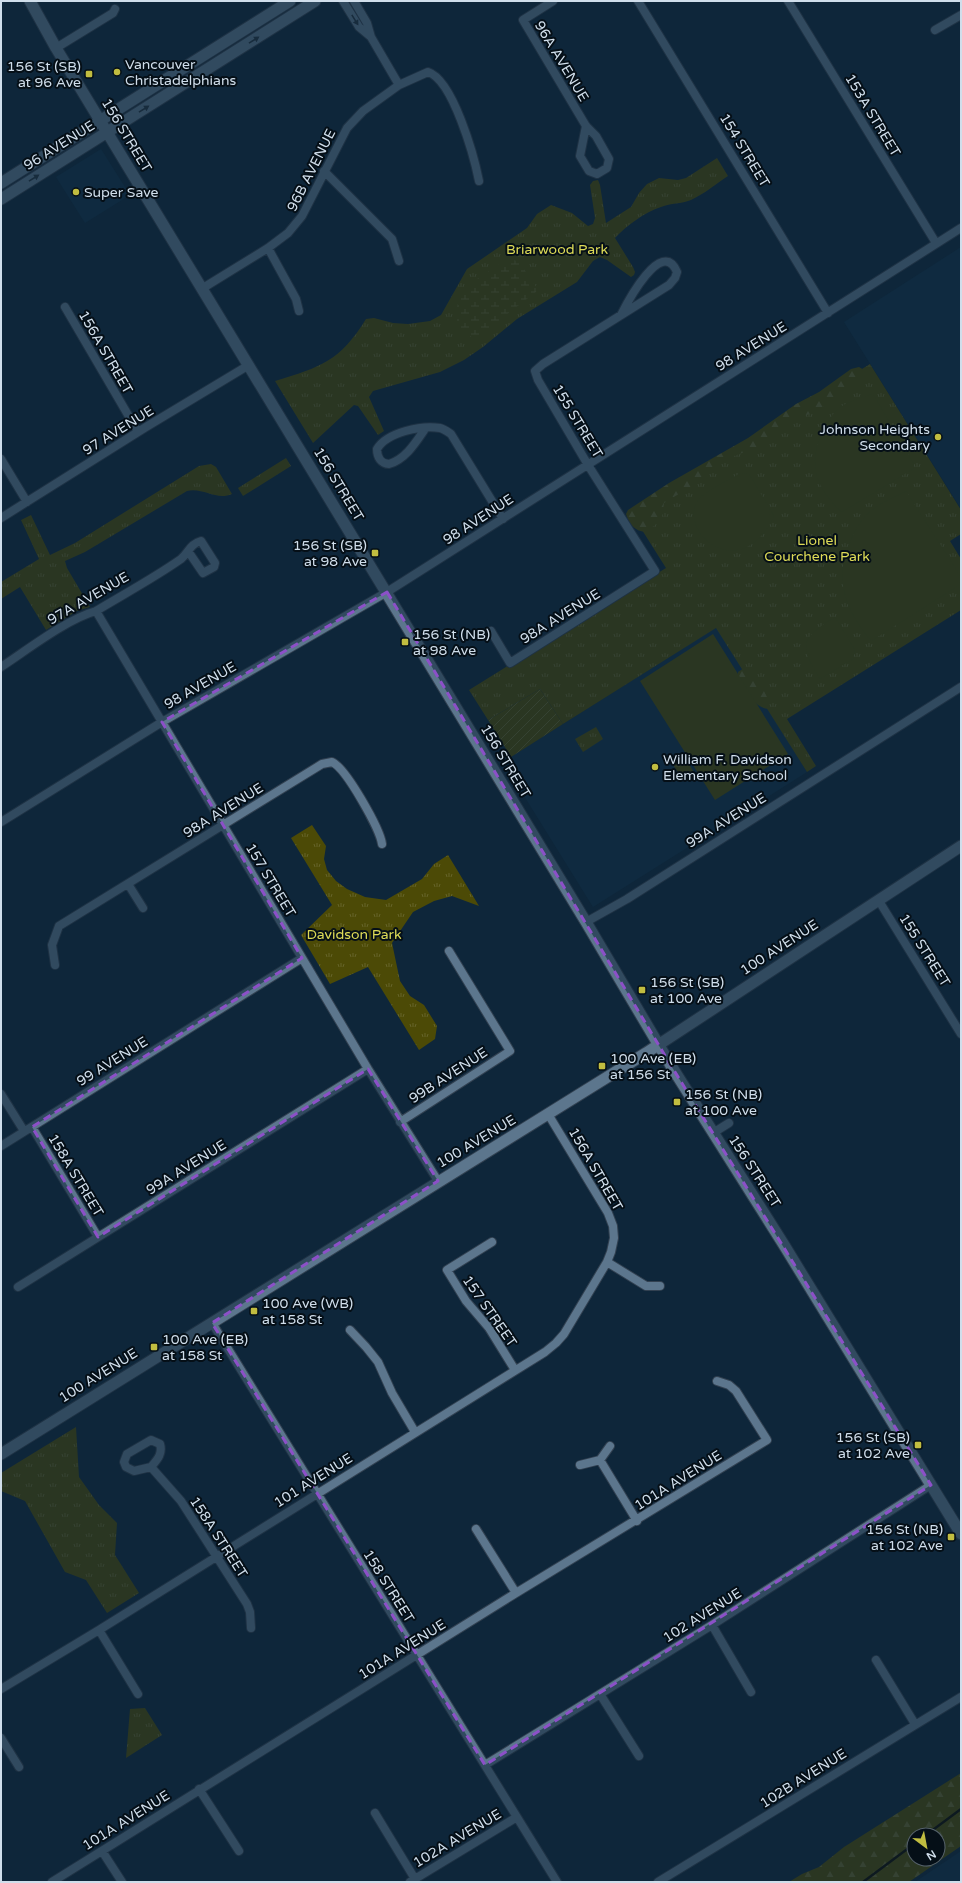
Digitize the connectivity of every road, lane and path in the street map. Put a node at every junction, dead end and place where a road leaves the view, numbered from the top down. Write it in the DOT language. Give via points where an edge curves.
graph roads {
  1 [pos="30,1"];
  2 [pos="290,1"];
  3 [pos="315,1"];
  4 [pos="343,1"];
  5 [pos="354,1"];
  6 [pos="553,1"];
  7 [pos="638,1"];
  8 [pos="788,1"];
  9 [pos="115,9"];
  10 [pos="961,15"];
  11 [pos="935,30"];
  12 [pos="371,37"];
  13 [pos="56,48"];
  14 [pos="398,85"];
  15 [pos="101,121"];
  16 [pos="586,126"];
  17 [pos="108,132"];
  18 [pos="324,171"];
  19 [pos="479,181"];
  20 [pos="1,183"];
  21 [pos="1,199"];
  22 [pos="961,228"];
  23 [pos="936,243"];
  24 [pos="268,248"];
  25 [pos="399,261"];
  26 [pos="203,288"];
  27 [pos="65,307"];
  28 [pos="299,311"];
  29 [pos="828,313"];
  30 [pos="622,315"];
  31 [pos="249,365"];
  32 [pos="425,428"];
  33 [pos="138,432"];
  34 [pos="1,459"];
  35 [pos="588,464"];
  36 [pos="27,502"];
  37 [pos="1,518"];
  38 [pos="503,519"];
  39 [pos="188,551"];
  40 [pos="655,571"];
  41 [pos="388,592"];
  42 [pos="96,611"];
  43 [pos="491,631"];
  44 [pos="1,667"];
  45 [pos="961,687"];
  46 [pos="162,722"];
  47 [pos="1,822"];
  48 [pos="223,826"];
  49 [pos="382,844"];
  50 [pos="961,846"];
  51 [pos="128,884"];
  52 [pos="879,901"];
  53 [pos="143,908"];
  54 [pos="586,922"];
  55 [pos="449,951"];
  56 [pos="302,958"];
  57 [pos="55,965"];
  58 [pos="961,1034"];
  59 [pos="659,1044"];
  60 [pos="368,1069"];
  61 [pos="1,1094"];
  62 [pos="548,1114"];
  63 [pos="400,1122"];
  64 [pos="729,1123"];
  65 [pos="32,1127"];
  66 [pos="24,1131"];
  67 [pos="713,1133"];
  68 [pos="1,1146"];
  69 [pos="438,1181"];
  70 [pos="98,1237"];
  71 [pos="492,1242"];
  72 [pos="607,1262"];
  73 [pos="18,1286"];
  74 [pos="660,1286"];
  75 [pos="212,1324"];
  76 [pos="350,1330"];
  77 [pos="515,1370"];
  78 [pos="717,1381"];
  79 [pos="415,1432"];
  80 [pos="610,1446"];
  81 [pos="1,1454"];
  82 [pos="600,1460"];
  83 [pos="580,1465"];
  84 [pos="151,1467"];
  85 [pos="931,1485"];
  86 [pos="316,1494"];
  87 [pos="637,1521"];
  88 [pos="476,1529"];
  89 [pos="961,1534"];
  90 [pos="216,1557"];
  91 [pos="516,1593"];
  92 [pos="712,1625"];
  93 [pos="251,1628"];
  94 [pos="99,1630"];
  95 [pos="417,1655"];
  96 [pos="876,1660"];
  97 [pos="1,1689"];
  98 [pos="752,1692"];
  99 [pos="138,1694"];
  100 [pos="600,1694"];
  101 [pos="961,1696"];
  102 [pos="915,1724"];
  103 [pos="1,1738"];
  104 [pos="640,1756"];
  105 [pos="485,1765"];
  106 [pos="19,1767"];
  107 [pos="199,1789"];
  108 [pos="375,1813"];
  109 [pos="517,1817"];
  110 [pos="102,1851"];
  111 [pos="239,1851"];
  112 [pos="413,1881"];
  113 [pos="52,1882"];
  114 [pos="122,1882"];
  115 [pos="557,1882"];
  116 [pos="658,1882"];
  1 -- 13 [label="main road, 156 STREET"];
  2 -- 15 [label="main road, 96 AVENUE"];
  17 -- 3 [label="main road, 96 AVENUE, one-way"];
  4 -- 12 [label="street, one-way" via="359,27"];
  5 -- 12 [label="street" via="367,23"];
  6 -- 16 [label="street, 96A AVENUE" via="522,20"];
  7 -- 29 [label="street, 154 STREET"];
  8 -- 23 [label="street, 153A STREET"];
  9 -- 13 [label="street" via="113,13"];
  10 -- 11 [label="street"];
  12 -- 14 [label="street"];
  13 -- 15 [label="main road, 156 STREET"];
  14 -- 18 [label="street, 96B AVENUE" via="351,123"];
  14 -- 19 [label="street" via="426,72 432,73 445,86 465,132"];
  15 -- 17 [label="main road, 156 STREET"];
  15 -- 20 [label="main road, 96 AVENUE"];
  16 -- 16 [label="street, 96A AVENUE" via="596,136 609,159 607,168 597,174 590,171 580,156"];
  21 -- 17 [label="main road, 96 AVENUE, one-way"];
  17 -- 26 [label="main road, 156 STREET"];
  18 -- 24 [label="street, 96B AVENUE" via="298,222 283,238"];
  18 -- 25 [label="street" via="392,239"];
  22 -- 23 [label="street, 98 AVENUE"];
  23 -- 29 [label="street, 98 AVENUE"];
  24 -- 26 [label="street, 96B AVENUE"];
  24 -- 28 [label="street" via="296,299"];
  26 -- 31 [label="main road, 156 STREET"];
  27 -- 33 [label="street, 156A STREET"];
  29 -- 35 [label="street, 98 AVENUE"];
  30 -- 30 [label="street, 155 STREET" via="633,292 653,268 667,262 675,266 677,272 669,285"];
  30 -- 35 [label="street, 155 STREET" via="535,371"];
  31 -- 33 [label="street, 97 AVENUE"];
  31 -- 41 [label="main road, 156 STREET"];
  32 -- 32 [label="street" via="411,449 401,458 389,464 381,461 377,449 385,439"];
  32 -- 38 [label="street" via="441,428 451,434"];
  33 -- 36 [label="street, 97 AVENUE"];
  34 -- 36 [label="street"];
  35 -- 38 [label="street, 98 AVENUE"];
  35 -- 40 [label="street, 155 STREET"];
  36 -- 37 [label="street, 97 AVENUE"];
  38 -- 41 [label="street, 98 AVENUE"];
  39 -- 42 [label="street, 97A AVENUE" via="180,559"];
  40 -- 43 [label="street, 98A AVENUE" via="510,663"];
  41 -- 46 [label="street, 98 AVENUE"];
  41 -- 54 [label="main road, 156 STREET"];
  42 -- 44 [label="street, 97A AVENUE" via="71,622"];
  42 -- 46 [label="street, 157 STREET"];
  45 -- 54 [label="street, 99A AVENUE" via="627,899"];
  46 -- 47 [label="street, 98 AVENUE"];
  46 -- 48 [label="street, 157 STREET"];
  48 -- 49 [label="street, 98A AVENUE" via="318,766 332,762 343,770 378,829"];
  48 -- 51 [label="street, 98A AVENUE"];
  48 -- 56 [label="street, 157 STREET"];
  50 -- 52 [label="main road, 100 AVENUE"];
  51 -- 53 [label="street"];
  51 -- 57 [label="street, 98A AVENUE" via="59,926 52,944"];
  52 -- 58 [label="street, 155 STREET"];
  52 -- 59 [label="main road, 100 AVENUE"];
  54 -- 59 [label="main road, 156 STREET"];
  55 -- 63 [label="street, 99B AVENUE" via="510,1051"];
  56 -- 60 [label="street, 157 STREET"];
  56 -- 65 [label="street, 99 AVENUE" via="235,996"];
  59 -- 62 [label="main road, 100 AVENUE"];
  59 -- 67 [label="main road, 156 STREET"];
  60 -- 63 [label="street, 157 STREET"];
  60 -- 70 [label="street, 99A AVENUE"];
  61 -- 66 [label="street"];
  62 -- 69 [label="main road, 100 AVENUE"];
  62 -- 72 [label="street, 156A STREET" via="608,1213 614,1238"];
  63 -- 69 [label="street, 157 STREET"];
  64 -- 67 [label="street"];
  65 -- 66 [label="street, 99 AVENUE"];
  65 -- 70 [label="street, 158A STREET"];
  66 -- 68 [label="street, 99 AVENUE"];
  67 -- 85 [label="main road, 156 STREET"];
  69 -- 75 [label="main road, 100 AVENUE"];
  70 -- 73 [label="street, 99A AVENUE"];
  71 -- 77 [label="street, 157 STREET" via="447,1270 466,1302 489,1328"];
  72 -- 74 [label="street" via="646,1286"];
  72 -- 77 [label="street, 101 AVENUE" via="559,1341"];
  75 -- 81 [label="main road, 100 AVENUE"];
  75 -- 86 [label="street, 158 STREET"];
  76 -- 79 [label="street" via="378,1362 392,1393"];
  77 -- 79 [label="street, 101 AVENUE"];
  78 -- 87 [label="street, 101A AVENUE" via="729,1385 736,1391 767,1440"];
  79 -- 86 [label="street, 101 AVENUE"];
  80 -- 82 [label="street"];
  82 -- 83 [label="street"];
  82 -- 87 [label="street"];
  84 -- 84 [label="street" via="134,1471 126,1467 124,1462 128,1454 151,1440 160,1444 161,1449 160,1455"];
  84 -- 90 [label="street, 158A STREET" via="181,1501"];
  85 -- 89 [label="main road, 156 STREET"];
  85 -- 92 [label="street, 102 AVENUE"];
  86 -- 90 [label="street, 101 AVENUE"];
  86 -- 95 [label="street, 158 STREET"];
  87 -- 91 [label="street, 101A AVENUE"];
  88 -- 91 [label="street"];
  90 -- 93 [label="street, 158A STREET" via="247,1604"];
  90 -- 94 [label="street, 101 AVENUE"];
  91 -- 95 [label="street, 101A AVENUE"];
  92 -- 98 [label="street"];
  92 -- 100 [label="street, 102 AVENUE"];
  94 -- 97 [label="street, 101 AVENUE"];
  94 -- 99 [label="street"];
  95 -- 105 [label="street, 158 STREET"];
  95 -- 107 [label="street, 101A AVENUE"];
  96 -- 102 [label="street"];
  100 -- 104 [label="street"];
  100 -- 105 [label="street, 102 AVENUE"];
  101 -- 102 [label="street, 102B AVENUE"];
  102 -- 116 [label="street, 102B AVENUE"];
  103 -- 106 [label="street"];
  105 -- 109 [label="street, 158 STREET"];
  107 -- 110 [label="street, 101A AVENUE"];
  107 -- 111 [label="street"];
  108 -- 112 [label="street"];
  109 -- 112 [label="street, 102A AVENUE"];
  109 -- 115 [label="street, 158 STREET"];
  110 -- 113 [label="street, 101A AVENUE"];
  110 -- 114 [label="street"];
}
